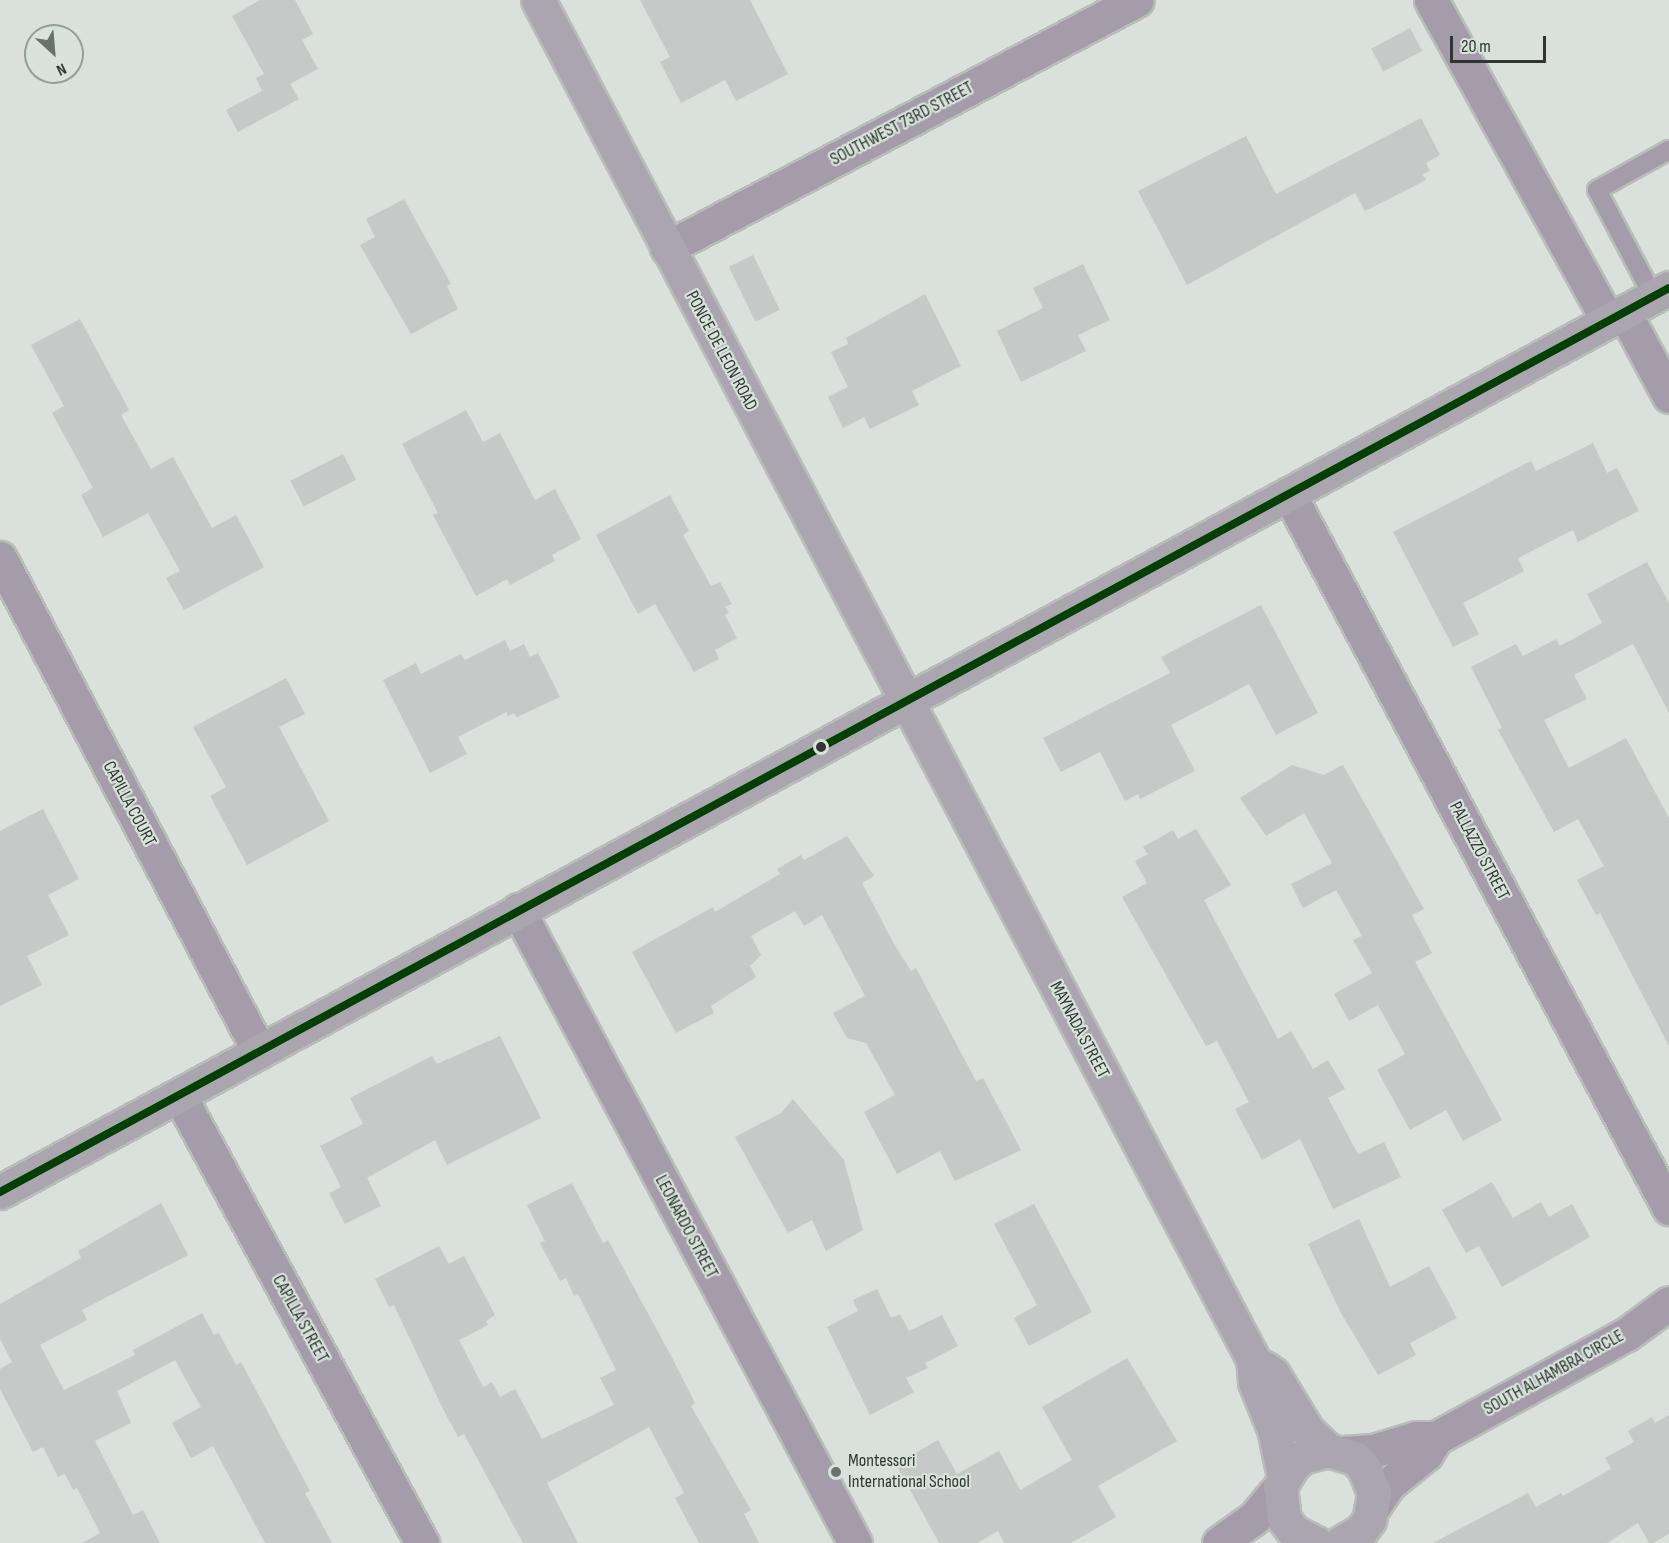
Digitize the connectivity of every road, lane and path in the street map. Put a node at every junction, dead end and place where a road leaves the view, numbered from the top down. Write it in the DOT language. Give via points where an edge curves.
graph roads {
  1 [pos="538,0"];
  2 [pos="1137,0"];
  3 [pos="1431,0"];
  4 [pos="1669,150"];
  5 [pos="667,248"];
  6 [pos="1661,292"];
  7 [pos="1616,317"];
  8 [pos="1669,396"];
  9 [pos="1289,494"];
  10 [pos="0,558"];
  11 [pos="905,701"];
  12 [pos="518,910"];
  13 [pos="259,1051"];
  14 [pos="179,1095"];
  15 [pos="0,1192"];
  16 [pos="1669,1208"];
  17 [pos="1669,1302"];
  18 [pos="1253,1359"];
  19 [pos="1436,1438"];
  20 [pos="1335,1451"];
  21 [pos="1282,1482"];
  22 [pos="1372,1523"];
  23 [pos="1303,1542"];
  24 [pos="422,1543"];
  25 [pos="855,1543"];
  26 [pos="1219,1543"];
  27 [pos="1340,1543"];
  1 -- 5 [label="street, PONCE DE LEON ROAD"];
  2 -- 5 [label="street, SOUTHWEST 73RD STREET"];
  3 -- 7 [label="street"];
  4 -- 6 [label="lane" via="1597,190"];
  5 -- 11 [label="street, PONCE DE LEON ROAD"];
  6 -- 7 [label="street"];
  7 -- 8 [label="street"];
  7 -- 9 [label="street"];
  9 -- 11 [label="street"];
  9 -- 16 [label="street, PALLAZZO STREET"];
  10 -- 13 [label="street, CAPILLA COURT"];
  11 -- 12 [label="street"];
  11 -- 18 [label="street, MAYNADA STREET"];
  12 -- 13 [label="street"];
  12 -- 25 [label="street, LEONARDO STREET"];
  13 -- 14 [label="street"];
  14 -- 15 [label="street"];
  14 -- 24 [label="street, CAPILLA STREET"];
  17 -- 19 [label="street, SOUTH ALHAMBRA CIRCLE" via="1627,1334"];
  18 -- 20 [label="street, MAYNADA STREET" via="1273,1374 1307,1430"];
  18 -- 21 [label="street, MAYNADA STREET" via="1255,1382 1274,1429"];
  19 -- 20 [label="street, SOUTH ALHAMBRA CIRCLE" via="1416,1438 1373,1451"];
  19 -- 22 [label="street, SOUTH ALHAMBRA CIRCLE" via="1426,1454 1389,1484"];
  20 -- 21 [label="street" via="1302,1457"];
  20 -- 22 [label="street, MAYNADA STREET" via="1354,1458 1368,1474"];
  21 -- 23 [label="street, MAYNADA STREET" via="1284,1519"];
  21 -- 26 [label="street" via="1254,1518"];
  22 -- 27 [label="street"];
}
